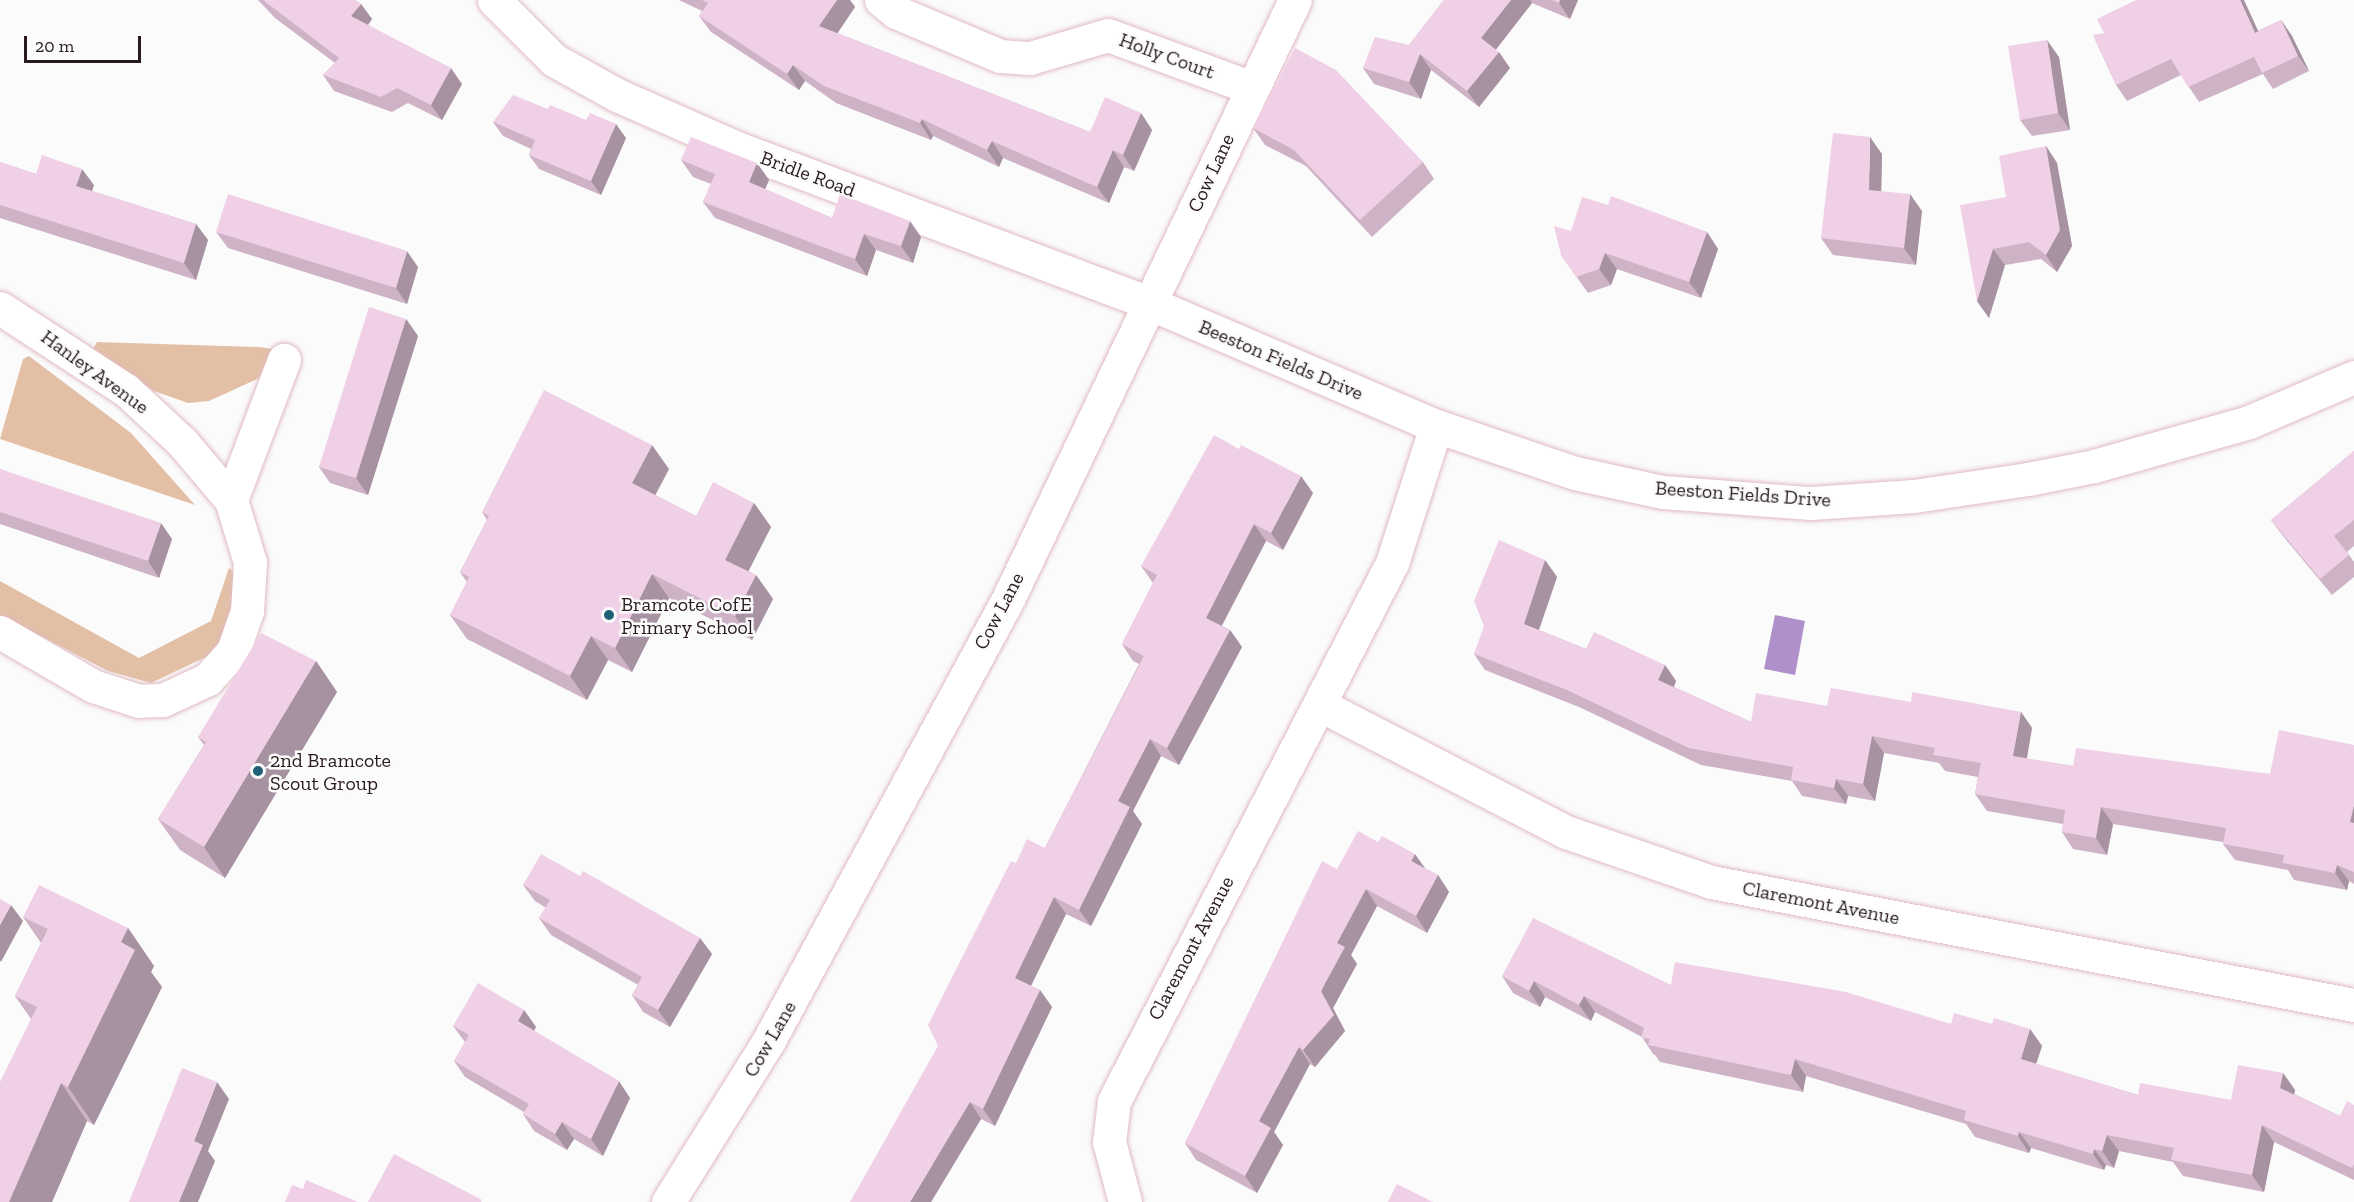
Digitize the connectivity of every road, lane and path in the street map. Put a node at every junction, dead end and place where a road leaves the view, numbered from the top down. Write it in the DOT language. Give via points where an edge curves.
graph roads {
  1 [pos="494,0"];
  2 [pos="881,0"];
  3 [pos="1295,0"];
  4 [pos="1252,88"];
  5 [pos="1149,303"];
  6 [pos="0,308"];
  7 [pos="284,360"];
  8 [pos="2354,377"];
  9 [pos="1436,426"];
  10 [pos="231,500"];
  11 [pos="0,632"];
  12 [pos="1320,705"];
  13 [pos="2354,1005"];
  14 [pos="668,1202"];
  15 [pos="1125,1202"];
  1 -- 5 [label="street, Bridle Road" via="554,60 617,95 737,148"];
  2 -- 4 [label="street, Holly Court" via="896,12 1000,56 1030,58 1108,35"];
  3 -- 4 [label="street, Cow Lane"];
  4 -- 5 [label="street, Cow Lane"];
  5 -- 9 [label="street, Beeston Fields Drive"];
  5 -- 14 [label="street, Cow Lane" via="1008,598 768,1042"];
  6 -- 10 [label="street, Hanley Avenue" via="126,390 182,442"];
  7 -- 10 [label="street"];
  8 -- 9 [label="street, Beeston Fields Drive" via="2249,422 2094,466 1914,496 1822,502 1663,492 1575,473"];
  9 -- 12 [label="street, Claremont Avenue" via="1392,563"];
  10 -- 11 [label="street, Hanley Avenue" via="248,544 247,611 233,651 208,679 163,699 139,701 93,686"];
  12 -- 13 [label="street, Claremont Avenue" via="1566,832 1711,882"];
  12 -- 15 [label="street, Claremont Avenue" via="1114,1101 1109,1142"];
}
